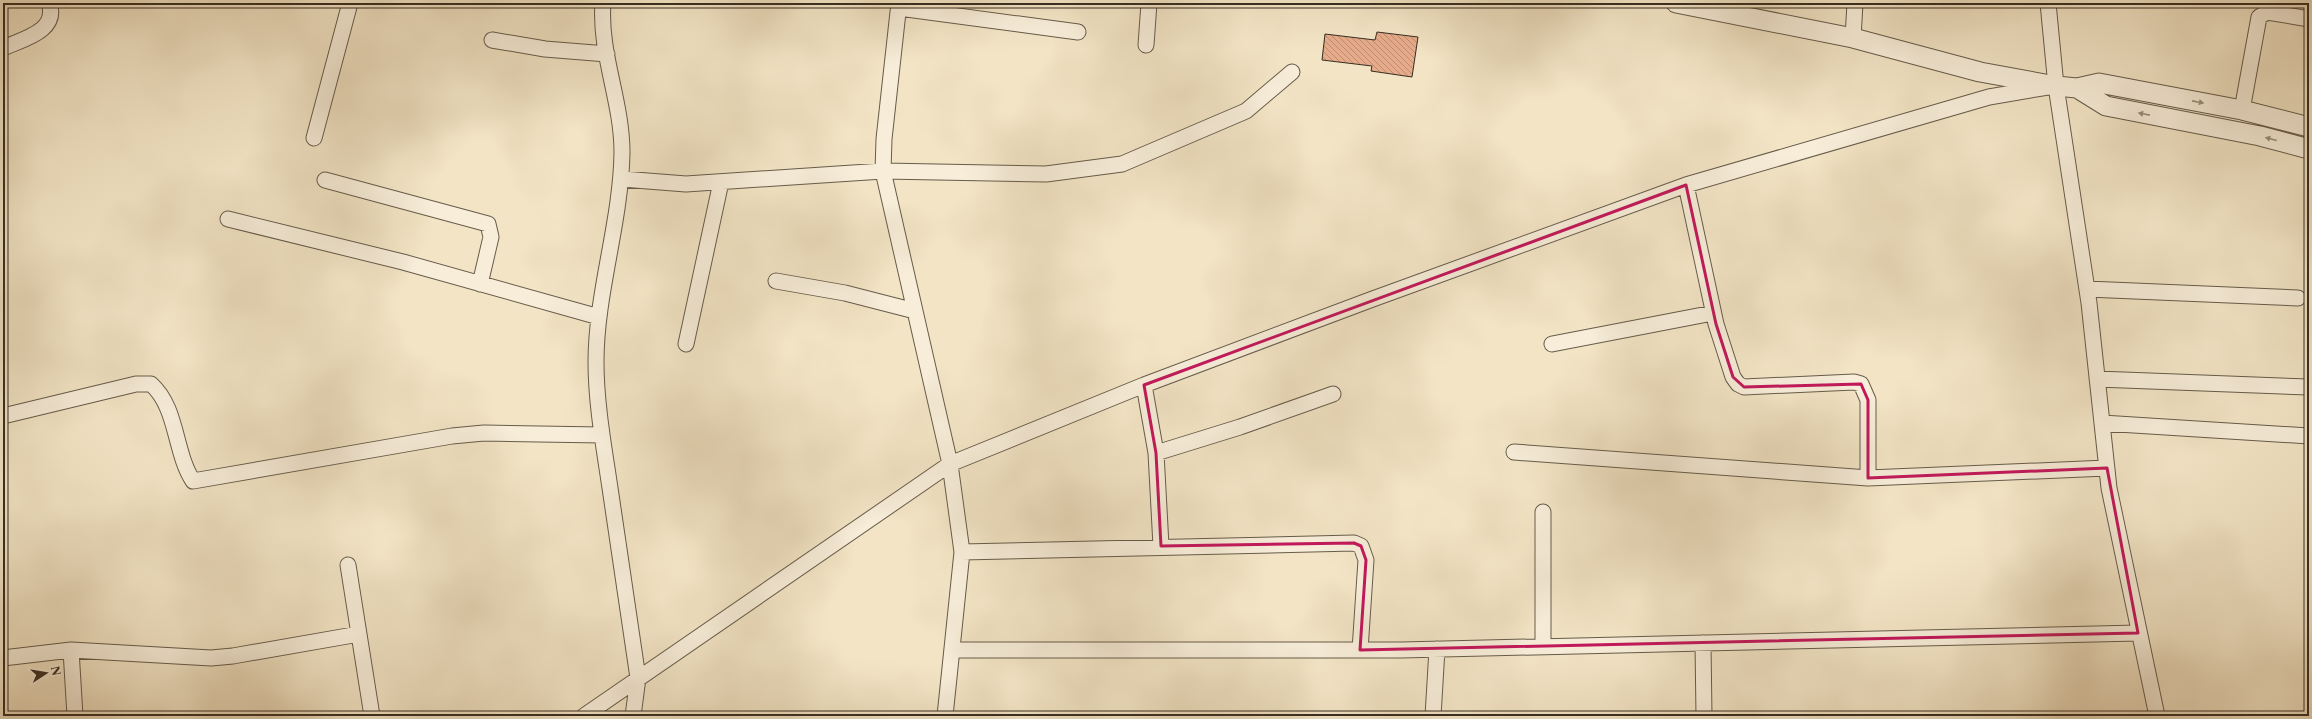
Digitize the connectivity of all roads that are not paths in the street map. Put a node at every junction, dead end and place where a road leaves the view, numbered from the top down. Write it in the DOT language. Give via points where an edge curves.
graph roads {
  1 [pos="49,3"];
  2 [pos="603,3"];
  3 [pos="1149,3"];
  4 [pos="1676,3"];
  5 [pos="1854,3"];
  6 [pos="2048,3"];
  7 [pos="347,4"];
  8 [pos="1701,5"];
  9 [pos="899,6"];
  10 [pos="2309,19"];
  11 [pos="1078,32"];
  12 [pos="1853,38"];
  13 [pos="492,40"];
  14 [pos="1146,44"];
  15 [pos="3,48"];
  16 [pos="607,54"];
  17 [pos="1292,72"];
  18 [pos="2056,86"];
  19 [pos="2077,88"];
  20 [pos="2242,110"];
  21 [pos="2309,127"];
  22 [pos="314,138"];
  23 [pos="2309,149"];
  24 [pos="883,171"];
  25 [pos="622,179"];
  26 [pos="324,180"];
  27 [pos="721,182"];
  28 [pos="1686,185"];
  29 [pos="228,219"];
  30 [pos="776,281"];
  31 [pos="480,284"];
  32 [pos="2086,289"];
  33 [pos="2298,298"];
  34 [pos="915,310"];
  35 [pos="1713,312"];
  36 [pos="599,317"];
  37 [pos="686,344"];
  38 [pos="1552,344"];
  39 [pos="2097,379"];
  40 [pos="1144,385"];
  41 [pos="2309,387"];
  42 [pos="1333,394"];
  43 [pos="3,416"];
  44 [pos="2102,423"];
  45 [pos="602,435"];
  46 [pos="2309,436"];
  47 [pos="1514,452"];
  48 [pos="1156,453"];
  49 [pos="950,464"];
  50 [pos="2107,468"];
  51 [pos="1868,478"];
  52 [pos="1543,512"];
  53 [pos="1161,546"];
  54 [pos="962,552"];
  55 [pos="348,565"];
  56 [pos="2138,633"];
  57 [pos="359,634"];
  58 [pos="1703,643"];
  59 [pos="1542,646"];
  60 [pos="1437,649"];
  61 [pos="71,650"];
  62 [pos="953,650"];
  63 [pos="1360,650"];
  64 [pos="3,658"];
  65 [pos="638,678"];
  66 [pos="75,716"];
  67 [pos="372,716"];
  68 [pos="584,716"];
  69 [pos="633,716"];
  70 [pos="945,716"];
  71 [pos="1433,716"];
  72 [pos="1704,716"];
  73 [pos="2157,716"];
  1 -- 15 [label="street" via="52,15 48,24"];
  2 -- 16 [label="street" via="602,20"];
  3 -- 14 [label="street"];
  4 -- 8 [label="street"];
  5 -- 12 [label="street"];
  6 -- 18 [label="street"];
  7 -- 22 [label="street"];
  8 -- 12 [label="street"];
  9 -- 11 [label="street"];
  9 -- 24 [label="street" via="884,139"];
  10 -- 20 [label="street" via="2271,12 2258,17"];
  12 -- 18 [label="street" via="1980,72"];
  13 -- 16 [label="street" via="545,49"];
  16 -- 25 [label="street" via="622,130"];
  17 -- 24 [label="street" via="1246,111 1122,164 1046,174"];
  18 -- 19 [label="street"];
  18 -- 28 [label="street" via="1982,98"];
  18 -- 32 [label="street"];
  19 -- 20 [label="street, one-way" via="2099,83"];
  23 -- 19 [label="street, one-way" via="2260,136 2106,106"];
  20 -- 21 [label="street"];
  24 -- 27 [label="street"];
  24 -- 34 [label="street"];
  25 -- 27 [label="street" via="686,184"];
  25 -- 36 [label="street"];
  26 -- 31 [label="street" via="488,224 492,237"];
  27 -- 37 [label="street"];
  28 -- 35 [label="street"];
  28 -- 40 [label="street"];
  29 -- 31 [label="street" via="403,262"];
  30 -- 34 [label="street" via="845,293"];
  31 -- 36 [label="street"];
  32 -- 33 [label="street"];
  32 -- 39 [label="street"];
  34 -- 49 [label="street"];
  35 -- 38 [label="street"];
  35 -- 51 [label="street" via="1728,366 1738,384 1756,387 1854,382 1861,384 1866,390 1868,400"];
  36 -- 45 [label="street" via="596,362"];
  39 -- 41 [label="street"];
  39 -- 44 [label="street"];
  40 -- 48 [label="street"];
  40 -- 49 [label="street"];
  42 -- 48 [label="street"];
  43 -- 45 [label="street" via="136,384 151,384 161,393 186,471 193,481 452,436 484,433"];
  44 -- 46 [label="street"];
  44 -- 50 [label="street"];
  45 -- 65 [label="street"];
  47 -- 51 [label="street"];
  48 -- 53 [label="street"];
  49 -- 54 [label="street"];
  49 -- 65 [label="street"];
  50 -- 51 [label="street"];
  50 -- 56 [label="street"];
  52 -- 59 [label="street"];
  53 -- 54 [label="street"];
  53 -- 63 [label="street" via="1354,543 1361,546 1366,560"];
  54 -- 62 [label="street"];
  55 -- 57 [label="street"];
  56 -- 58 [label="street"];
  56 -- 73 [label="street"];
  57 -- 61 [label="street" via="211,658"];
  57 -- 67 [label="street"];
  58 -- 59 [label="street"];
  58 -- 72 [label="street"];
  59 -- 60 [label="street"];
  60 -- 63 [label="street"];
  60 -- 71 [label="street"];
  61 -- 64 [label="street"];
  61 -- 66 [label="street"];
  62 -- 63 [label="street"];
  62 -- 70 [label="street"];
  65 -- 68 [label="street"];
  65 -- 69 [label="street"];
}
